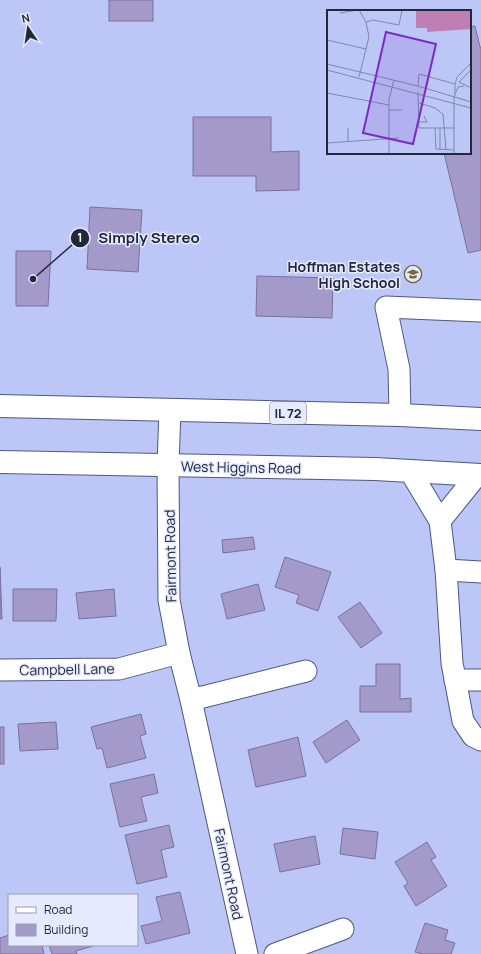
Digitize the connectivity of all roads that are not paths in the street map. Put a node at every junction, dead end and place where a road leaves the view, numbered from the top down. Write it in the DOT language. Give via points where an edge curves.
graph roads {
  1 [pos="481,311"];
  2 [pos="0,406"];
  3 [pos="170,410"];
  4 [pos="400,415"];
  5 [pos="481,419"];
  6 [pos="0,462"];
  7 [pos="168,465"];
  8 [pos="410,471"];
  9 [pos="479,475"];
  10 [pos="440,521"];
  11 [pos="446,570"];
  12 [pos="481,572"];
  13 [pos="179,653"];
  14 [pos="0,670"];
  15 [pos="306,671"];
  16 [pos="456,680"];
  17 [pos="481,680"];
  18 [pos="191,700"];
  19 [pos="481,740"];
  20 [pos="343,929"];
  21 [pos="247,954"];
  22 [pos="275,954"];
  1 -- 4 [label="street" via="386,307 400,369"];
  2 -- 3 [label="main road, IL 72"];
  3 -- 4 [label="main road, IL 72"];
  3 -- 7 [label="street, Fairmont Road"];
  4 -- 5 [label="main road, IL 72"];
  6 -- 7 [label="main road, West Higgins Road"];
  7 -- 8 [label="main road, West Higgins Road"];
  7 -- 13 [label="street, Fairmont Road" via="169,600"];
  8 -- 9 [label="main road, West Higgins Road"];
  8 -- 10 [label="street"];
  9 -- 10 [label="street"];
  10 -- 11 [label="street"];
  11 -- 12 [label="street"];
  11 -- 16 [label="street" via="452,663"];
  13 -- 14 [label="street, Campbell Lane" via="119,669"];
  13 -- 18 [label="street, Fairmont Road"];
  15 -- 18 [label="street"];
  16 -- 17 [label="street"];
  16 -- 19 [label="street" via="463,721 473,736"];
  18 -- 21 [label="street, Fairmont Road"];
  20 -- 22 [label="street"];
}
